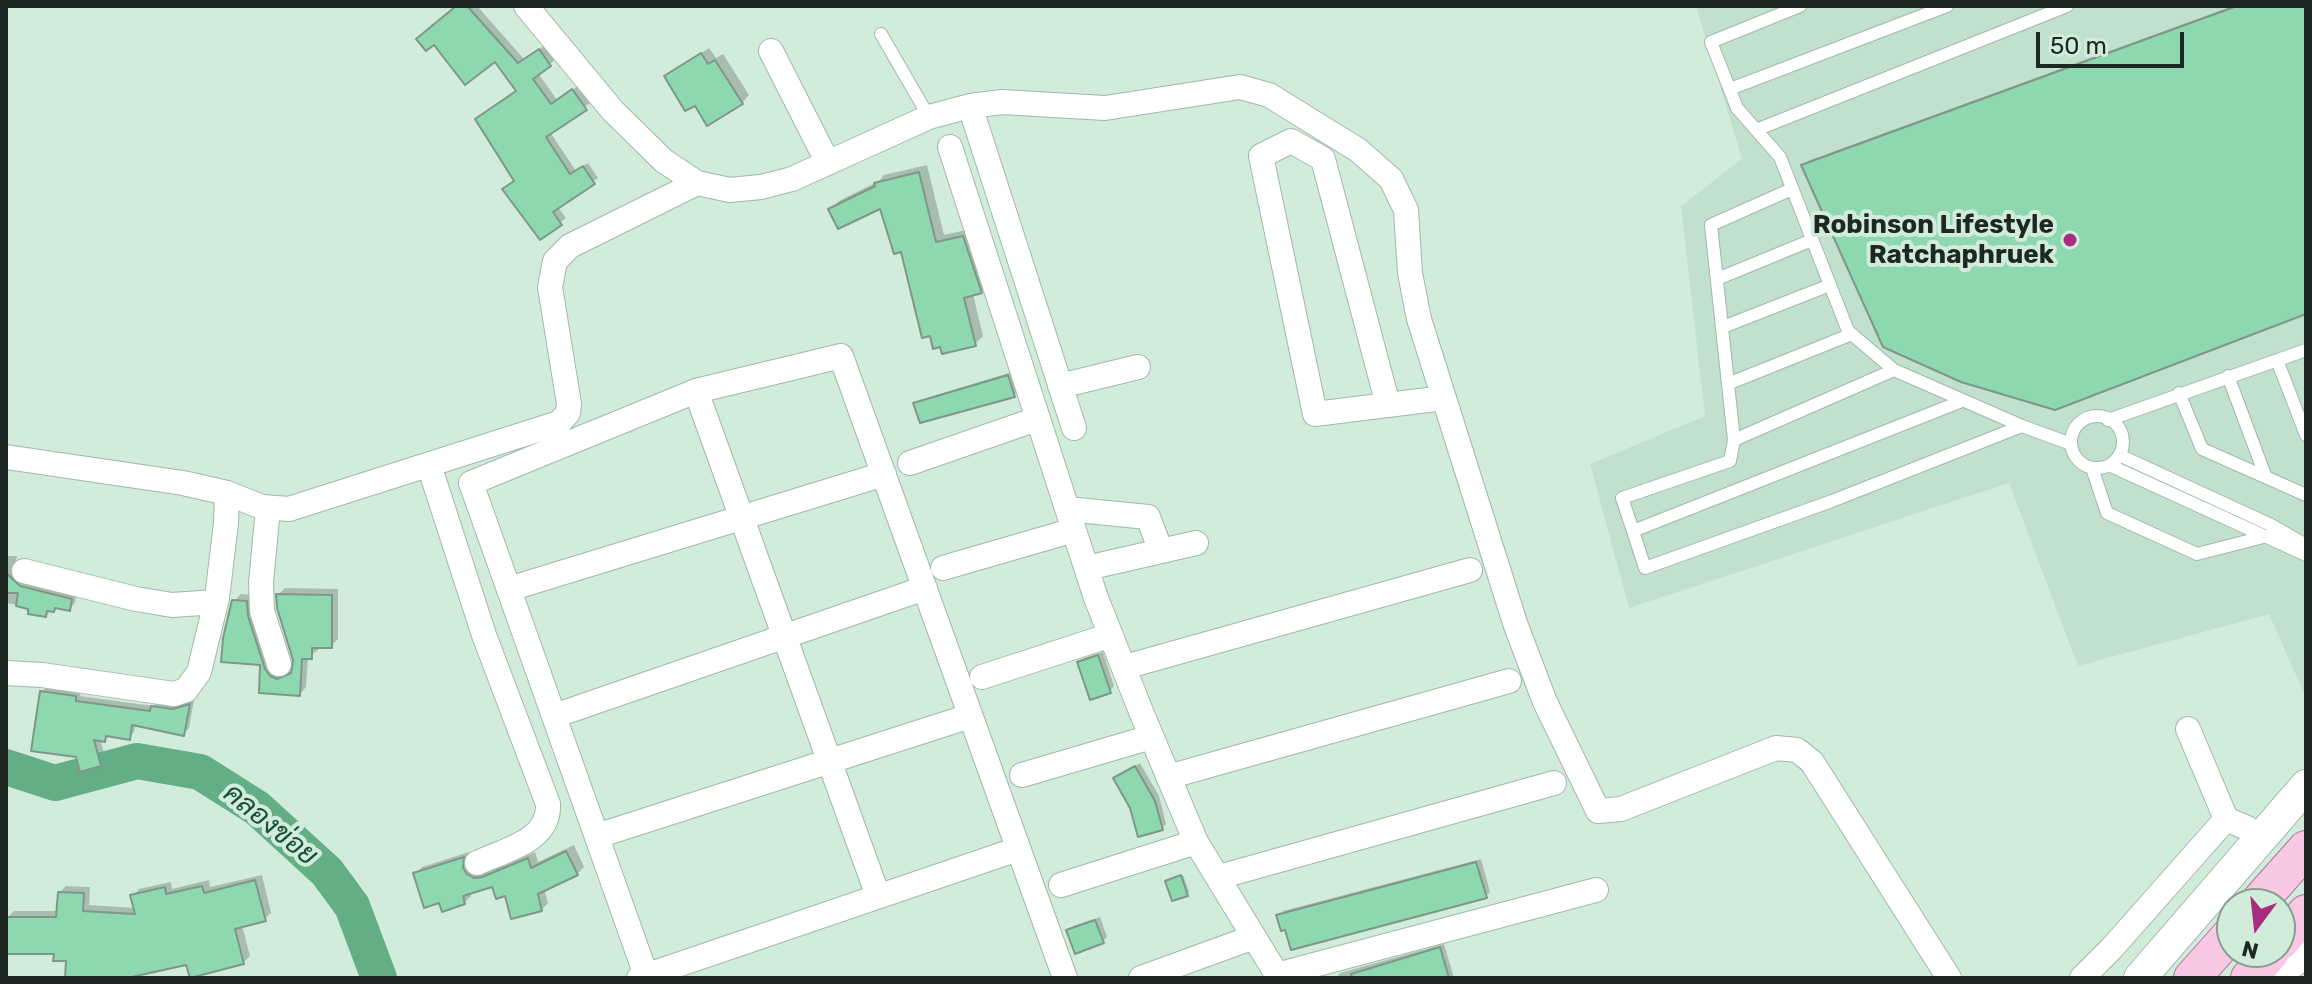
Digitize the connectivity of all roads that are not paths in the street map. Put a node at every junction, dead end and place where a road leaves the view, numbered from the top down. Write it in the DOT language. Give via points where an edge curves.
graph roads {
  1 [pos="526,6"];
  2 [pos="1800,6"];
  3 [pos="1947,6"];
  4 [pos="2067,6"];
  5 [pos="881,34"];
  6 [pos="771,51"];
  7 [pos="1730,89"];
  8 [pos="970,106"];
  9 [pos="929,117"];
  10 [pos="1756,130"];
  11 [pos="950,147"];
  12 [pos="828,163"];
  13 [pos="697,183"];
  14 [pos="1792,189"];
  15 [pos="1812,240"];
  16 [pos="1717,279"];
  17 [pos="1830,285"];
  18 [pos="1723,327"];
  19 [pos="1852,334"];
  20 [pos="2306,350"];
  21 [pos="2277,360"];
  22 [pos="1138,367"];
  23 [pos="1894,370"];
  24 [pos="2228,376"];
  25 [pos="1730,383"];
  26 [pos="1060,386"];
  27 [pos="696,391"];
  28 [pos="2179,393"];
  29 [pos="1444,398"];
  30 [pos="1962,401"];
  31 [pos="1388,405"];
  32 [pos="1037,419"];
  33 [pos="2108,420"];
  34 [pos="2022,426"];
  35 [pos="1074,428"];
  36 [pos="2306,435"];
  37 [pos="1734,440"];
  38 [pos="2071,444"];
  39 [pos="2119,455"];
  40 [pos="6,457"];
  41 [pos="910,463"];
  42 [pos="429,465"];
  43 [pos="2109,465"];
  44 [pos="2092,468"];
  45 [pos="884,474"];
  46 [pos="2265,475"];
  47 [pos="227,493"];
  48 [pos="2306,495"];
  49 [pos="268,508"];
  50 [pos="742,517"];
  51 [pos="1070,519"];
  52 [pos="1633,531"];
  53 [pos="2267,536"];
  54 [pos="1196,543"];
  55 [pos="2306,545"];
  56 [pos="1161,551"];
  57 [pos="2306,555"];
  58 [pos="943,568"];
  59 [pos="1087,568"];
  60 [pos="1470,570"];
  61 [pos="24,571"];
  62 [pos="925,588"];
  63 [pos="509,589"];
  64 [pos="216,602"];
  65 [pos="1111,635"];
  66 [pos="784,636"];
  67 [pos="279,664"];
  68 [pos="1125,667"];
  69 [pos="6,673"];
  70 [pos="982,677"];
  71 [pos="1509,681"];
  72 [pos="554,716"];
  73 [pos="970,716"];
  74 [pos="2188,729"];
  75 [pos="1151,737"];
  76 [pos="829,761"];
  77 [pos="1022,775"];
  78 [pos="1168,777"];
  79 [pos="1554,783"];
  80 [pos="2306,786"];
  81 [pos="2226,819"];
  82 [pos="597,836"];
  83 [pos="2259,840"];
  84 [pos="1196,842"];
  85 [pos="1018,849"];
  86 [pos="2306,849"];
  87 [pos="477,863"];
  88 [pos="1219,877"];
  89 [pos="1061,885"];
  90 [pos="2271,888"];
  91 [pos="1596,890"];
  92 [pos="878,896"];
  93 [pos="1254,937"];
  94 [pos="2216,951"];
  95 [pos="2306,951"];
  96 [pos="2306,972"];
  97 [pos="1278,976"];
  98 [pos="644,977"];
  99 [pos="1065,978"];
  100 [pos="1141,978"];
  101 [pos="1949,978"];
  102 [pos="2082,978"];
  103 [pos="2140,978"];
  104 [pos="2192,978"];
  105 [pos="2269,978"];
  106 [pos="2301,978"];
  1 -- 13 [label="street" via="613,111 664,161"];
  2 -- 7 [label="lane" via="1711,42"];
  3 -- 7 [label="lane"];
  4 -- 10 [label="lane"];
  5 -- 9 [label="lane"];
  6 -- 12 [label="street"];
  7 -- 10 [label="lane" via="1737,108"];
  8 -- 9 [label="street"];
  8 -- 26 [label="street"];
  8 -- 29 [label="street" via="1002,102 1105,108 1240,87 1269,95 1358,150 1391,179 1406,210 1419,319"];
  9 -- 12 [label="street"];
  10 -- 14 [label="lane" via="1780,157"];
  11 -- 32 [label="street"];
  12 -- 13 [label="street" via="761,187 730,190"];
  13 -- 42 [label="street" via="570,246 555,261 550,287 569,404 559,423"];
  14 -- 15 [label="lane"];
  14 -- 16 [label="lane" via="1711,225"];
  15 -- 16 [label="lane"];
  15 -- 17 [label="lane"];
  16 -- 18 [label="lane"];
  17 -- 18 [label="lane"];
  17 -- 19 [label="lane"];
  18 -- 25 [label="lane"];
  19 -- 23 [label="lane"];
  19 -- 25 [label="lane"];
  20 -- 21 [label="lane"];
  21 -- 24 [label="lane"];
  21 -- 36 [label="lane"];
  22 -- 26 [label="street"];
  23 -- 30 [label="lane"];
  23 -- 37 [label="lane"];
  24 -- 28 [label="lane"];
  24 -- 46 [label="lane"];
  25 -- 37 [label="lane"];
  26 -- 35 [label="street"];
  27 -- 45 [label="street" via="841,356"];
  27 -- 50 [label="street"];
  27 -- 63 [label="street" via="471,483"];
  28 -- 33 [label="lane"];
  28 -- 46 [label="lane" via="2202,449"];
  29 -- 31 [label="street"];
  29 -- 101 [label="street" via="1516,626 1545,702 1598,811 1621,809 1776,748 1797,750 1812,762"];
  30 -- 34 [label="lane"];
  30 -- 52 [label="lane"];
  31 -- 31 [label="street" via="1315,414 1261,156 1291,141 1323,159"];
  32 -- 41 [label="street"];
  32 -- 51 [label="street"];
  33 -- 38 [label="lane" via="2094,417 2079,423"];
  33 -- 39 [label="lane" via="2120,432"];
  34 -- 38 [label="lane"];
  34 -- 52 [label="lane" via="1645,568"];
  37 -- 52 [label="lane" via="1730,461 1622,498"];
  38 -- 44 [label="lane" via="2078,460"];
  39 -- 43 [label="lane"];
  39 -- 55 [label="lane"];
  40 -- 47 [label="street"];
  42 -- 49 [label="street" via="289,509"];
  42 -- 87 [label="street" via="484,635 548,804 545,826 535,836"];
  43 -- 44 [label="lane"];
  43 -- 53 [label="lane"];
  44 -- 53 [label="lane" via="2107,513 2197,554"];
  45 -- 50 [label="street"];
  45 -- 62 [label="street"];
  46 -- 48 [label="lane"];
  47 -- 49 [label="street"];
  47 -- 64 [label="street"];
  49 -- 67 [label="street" via="262,611"];
  50 -- 63 [label="street"];
  50 -- 66 [label="street"];
  51 -- 56 [label="street" via="1148,517"];
  51 -- 58 [label="street"];
  51 -- 59 [label="street"];
  53 -- 57 [label="lane"];
  54 -- 56 [label="street"];
  56 -- 59 [label="street"];
  59 -- 65 [label="street"];
  60 -- 68 [label="street"];
  61 -- 64 [label="street" via="172,605"];
  62 -- 66 [label="street"];
  62 -- 73 [label="street"];
  63 -- 72 [label="street"];
  64 -- 69 [label="street" via="199,672 186,690 174,694"];
  65 -- 68 [label="street"];
  65 -- 70 [label="street"];
  66 -- 72 [label="street"];
  66 -- 76 [label="street"];
  68 -- 75 [label="street"];
  71 -- 78 [label="street"];
  72 -- 82 [label="street"];
  73 -- 76 [label="street"];
  73 -- 85 [label="street"];
  74 -- 81 [label="street"];
  75 -- 77 [label="street"];
  75 -- 78 [label="street"];
  76 -- 82 [label="street"];
  76 -- 92 [label="street"];
  78 -- 84 [label="street"];
  79 -- 88 [label="street"];
  80 -- 83 [label="main road"];
  81 -- 83 [label="street"];
  81 -- 102 [label="street"];
  82 -- 98 [label="street"];
  83 -- 103 [label="main road"];
  84 -- 88 [label="street"];
  84 -- 89 [label="street"];
  85 -- 92 [label="street"];
  85 -- 99 [label="street"];
  86 -- 90 [label="main road"];
  88 -- 93 [label="street"];
  91 -- 97 [label="street"];
  92 -- 98 [label="street"];
  93 -- 97 [label="street"];
  93 -- 100 [label="street"];
  94 -- 104 [label="main road"];
  95 -- 105 [label="main road"];
  96 -- 106 [label="main road"];
}
